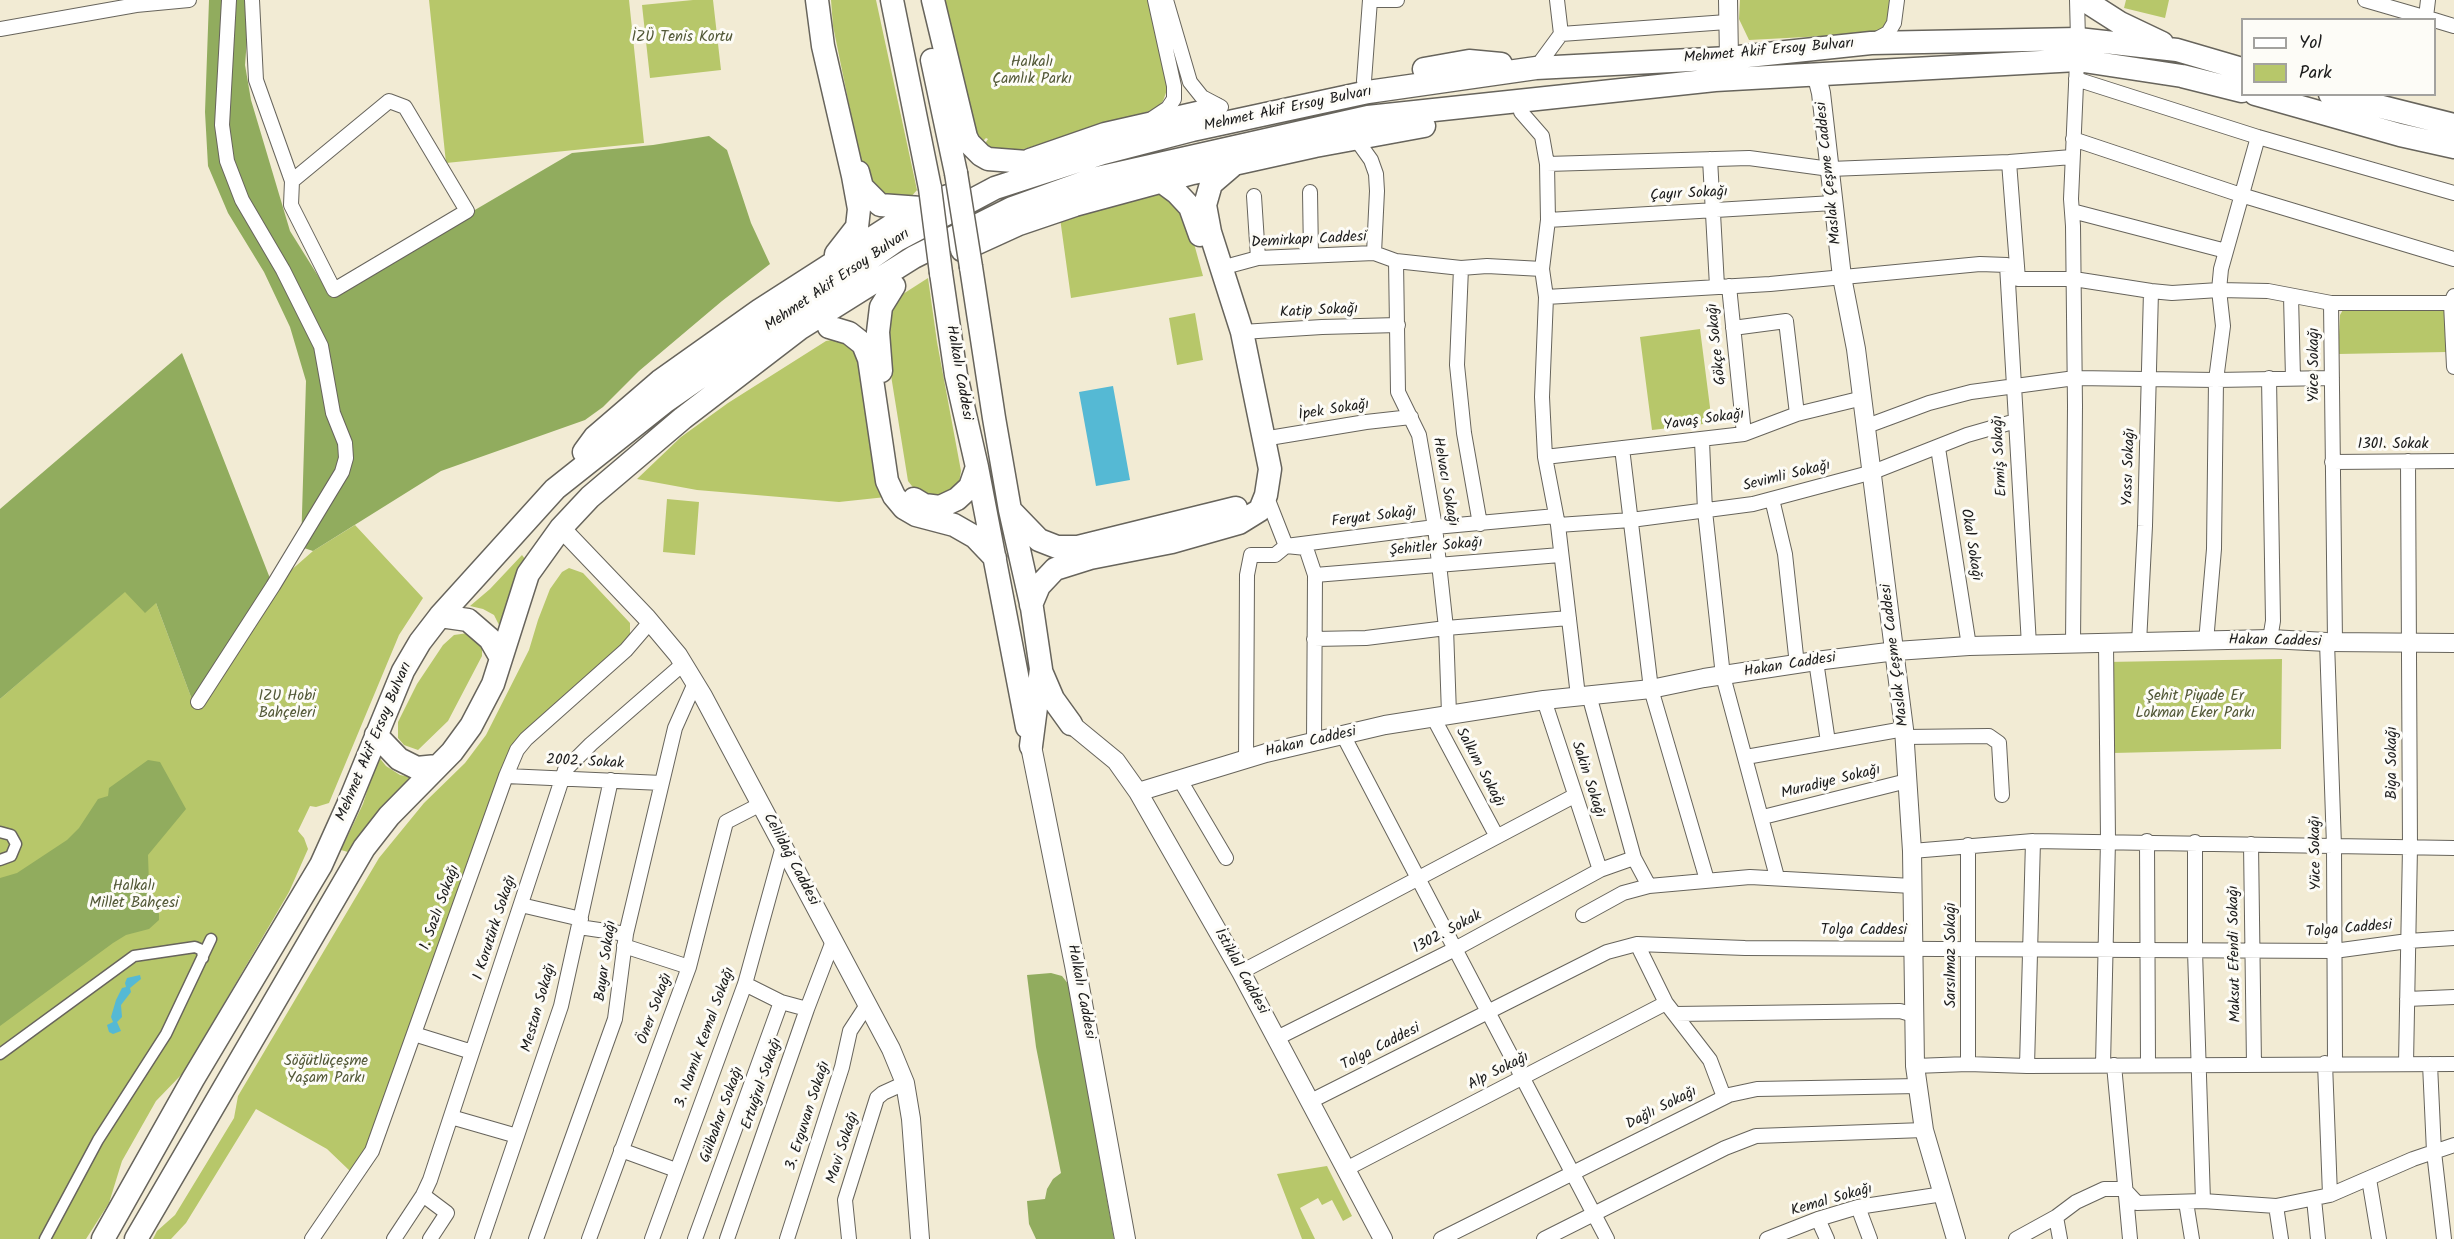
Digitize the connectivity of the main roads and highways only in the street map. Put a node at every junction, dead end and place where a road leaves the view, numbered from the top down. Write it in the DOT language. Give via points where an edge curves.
graph roads {
  1 [pos="817,0"];
  2 [pos="825,0"];
  3 [pos="892,0"];
  4 [pos="919,0"];
  5 [pos="933,0"];
  6 [pos="2084,0"];
  7 [pos="2177,50"];
  8 [pos="2077,60"];
  9 [pos="1536,68"];
  10 [pos="2241,69"];
  11 [pos="2241,91"];
  12 [pos="1580,94"];
  13 [pos="2262,96"];
  14 [pos="2338,96"];
  15 [pos="2454,125"];
  16 [pos="2454,147"];
  17 [pos="1027,162"];
  18 [pos="1235,164"];
  19 [pos="1162,182"];
  20 [pos="926,198"];
  21 [pos="824,269"];
  22 [pos="894,286"];
  23 [pos="829,327"];
  24 [pos="738,375"];
  25 [pos="977,467"];
  26 [pos="555,489"];
  27 [pos="1010,510"];
  28 [pos="996,559"];
  29 [pos="1031,605"];
  30 [pos="440,616"];
  31 [pos="1015,657"];
  32 [pos="501,658"];
  33 [pos="1041,669"];
  34 [pos="1055,713"];
  35 [pos="376,735"];
  36 [pos="1033,737"];
  37 [pos="438,766"];
  38 [pos="248,1047"];
  39 [pos="103,1239"];
  40 [pos="136,1239"];
  41 [pos="148,1239"];
  42 [pos="1125,1239"];
  1 -- 21 [label="main road" via="858,209 856,227"];
  2 -- 20 [label="main road" via="862,187 880,205"];
  3 -- 20 [label="main road, Halkalı Caddesi"];
  4 -- 27 [label="main road, Halkalı Caddesi, bridge" via="956,173"];
  5 -- 17 [label="main road" via="969,143 988,159"];
  6 -- 7 [label="main road" via="2120,23"];
  7 -- 8 [label="main road, Mehmet Akif Ersoy Bulvarı"];
  7 -- 10 [label="main road, Mehmet Akif Ersoy Bulvarı"];
  8 -- 9 [label="main road, Mehmet Akif Ersoy Bulvarı" via="1871,42 1729,57"];
  8 -- 11 [label="main road, Mehmet Akif Ersoy Bulvarı" via="2182,76"];
  8 -- 12 [label="main road, Mehmet Akif Ersoy Bulvarı" via="1741,78"];
  9 -- 17 [label="main road" via="1469,61 1146,123"];
  9 -- 26 [label="main road, Mehmet Akif Ersoy Bulvarı" via="1368,92 1192,130 994,188 877,253 666,401"];
  12 -- 18 [label="main road" via="1535,110 1398,129"];
  12 -- 24 [label="main road, Mehmet Akif Ersoy Bulvarı" via="1368,117 1093,179 1012,208 914,257 799,329"];
  13 -- 16 [label="main road"];
  14 -- 15 [label="main road"];
  17 -- 20 [label="main road"];
  18 -- 19 [label="main road"];
  18 -- 29 [label="main road" via="1211,184 1205,205 1242,332 1270,470 1260,510 1239,523 1055,569 1039,586"];
  19 -- 22 [label="main road" via="1018,224"];
  19 -- 27 [label="main road" via="1190,207 1232,344 1258,455 1258,477 1252,497 1246,504 1227,511 1078,548 1057,547 1039,540"];
  20 -- 21 [label="main road"];
  20 -- 25 [label="main road, Halkalı Caddesi, bridge" via="956,375"];
  21 -- 26 [label="main road" via="660,381 595,437"];
  22 -- 23 [label="main road"];
  22 -- 25 [label="main road" via="881,307 878,332 899,479 909,495 924,505 940,507 970,488"];
  23 -- 24 [label="main road" via="788,353"];
  23 -- 28 [label="main road" via="849,333 863,344 869,359 887,481 894,496 916,515 954,525 975,537"];
  24 -- 32 [label="main road, Mehmet Akif Ersoy Bulvarı" via="590,497 561,528 528,574"];
  25 -- 28 [label="main road, Halkalı Caddesi"];
  26 -- 30 [label="main road, Mehmet Akif Ersoy Bulvarı"];
  27 -- 29 [label="main road, Halkalı Caddesi"];
  28 -- 31 [label="main road, Halkalı Caddesi"];
  29 -- 33 [label="main road, Halkalı Caddesi"];
  30 -- 32 [label="main road" via="468,620 490,639"];
  30 -- 35 [label="main road, Mehmet Akif Ersoy Bulvarı" via="403,671"];
  31 -- 34 [label="main road"];
  31 -- 36 [label="main road, Halkalı Caddesi"];
  32 -- 37 [label="main road, Mehmet Akif Ersoy Bulvarı" via="493,684 471,726"];
  33 -- 34 [label="main road, Halkalı Caddesi"];
  33 -- 34 [label="main road"];
  34 -- 36 [label="main road, Halkalı Caddesi"];
  35 -- 37 [label="main road" via="399,759 417,768"];
  35 -- 39 [label="main road, Mehmet Akif Ersoy Bulvarı" via="321,865"];
  36 -- 42 [label="main road, Halkalı Caddesi"];
  37 -- 38 [label="main road, Mehmet Akif Ersoy Bulvarı" via="364,848"];
  38 -- 40 [label="main road, Mehmet Akif Ersoy Bulvarı"];
  38 -- 41 [label="main road" via="214,1132"];
}
